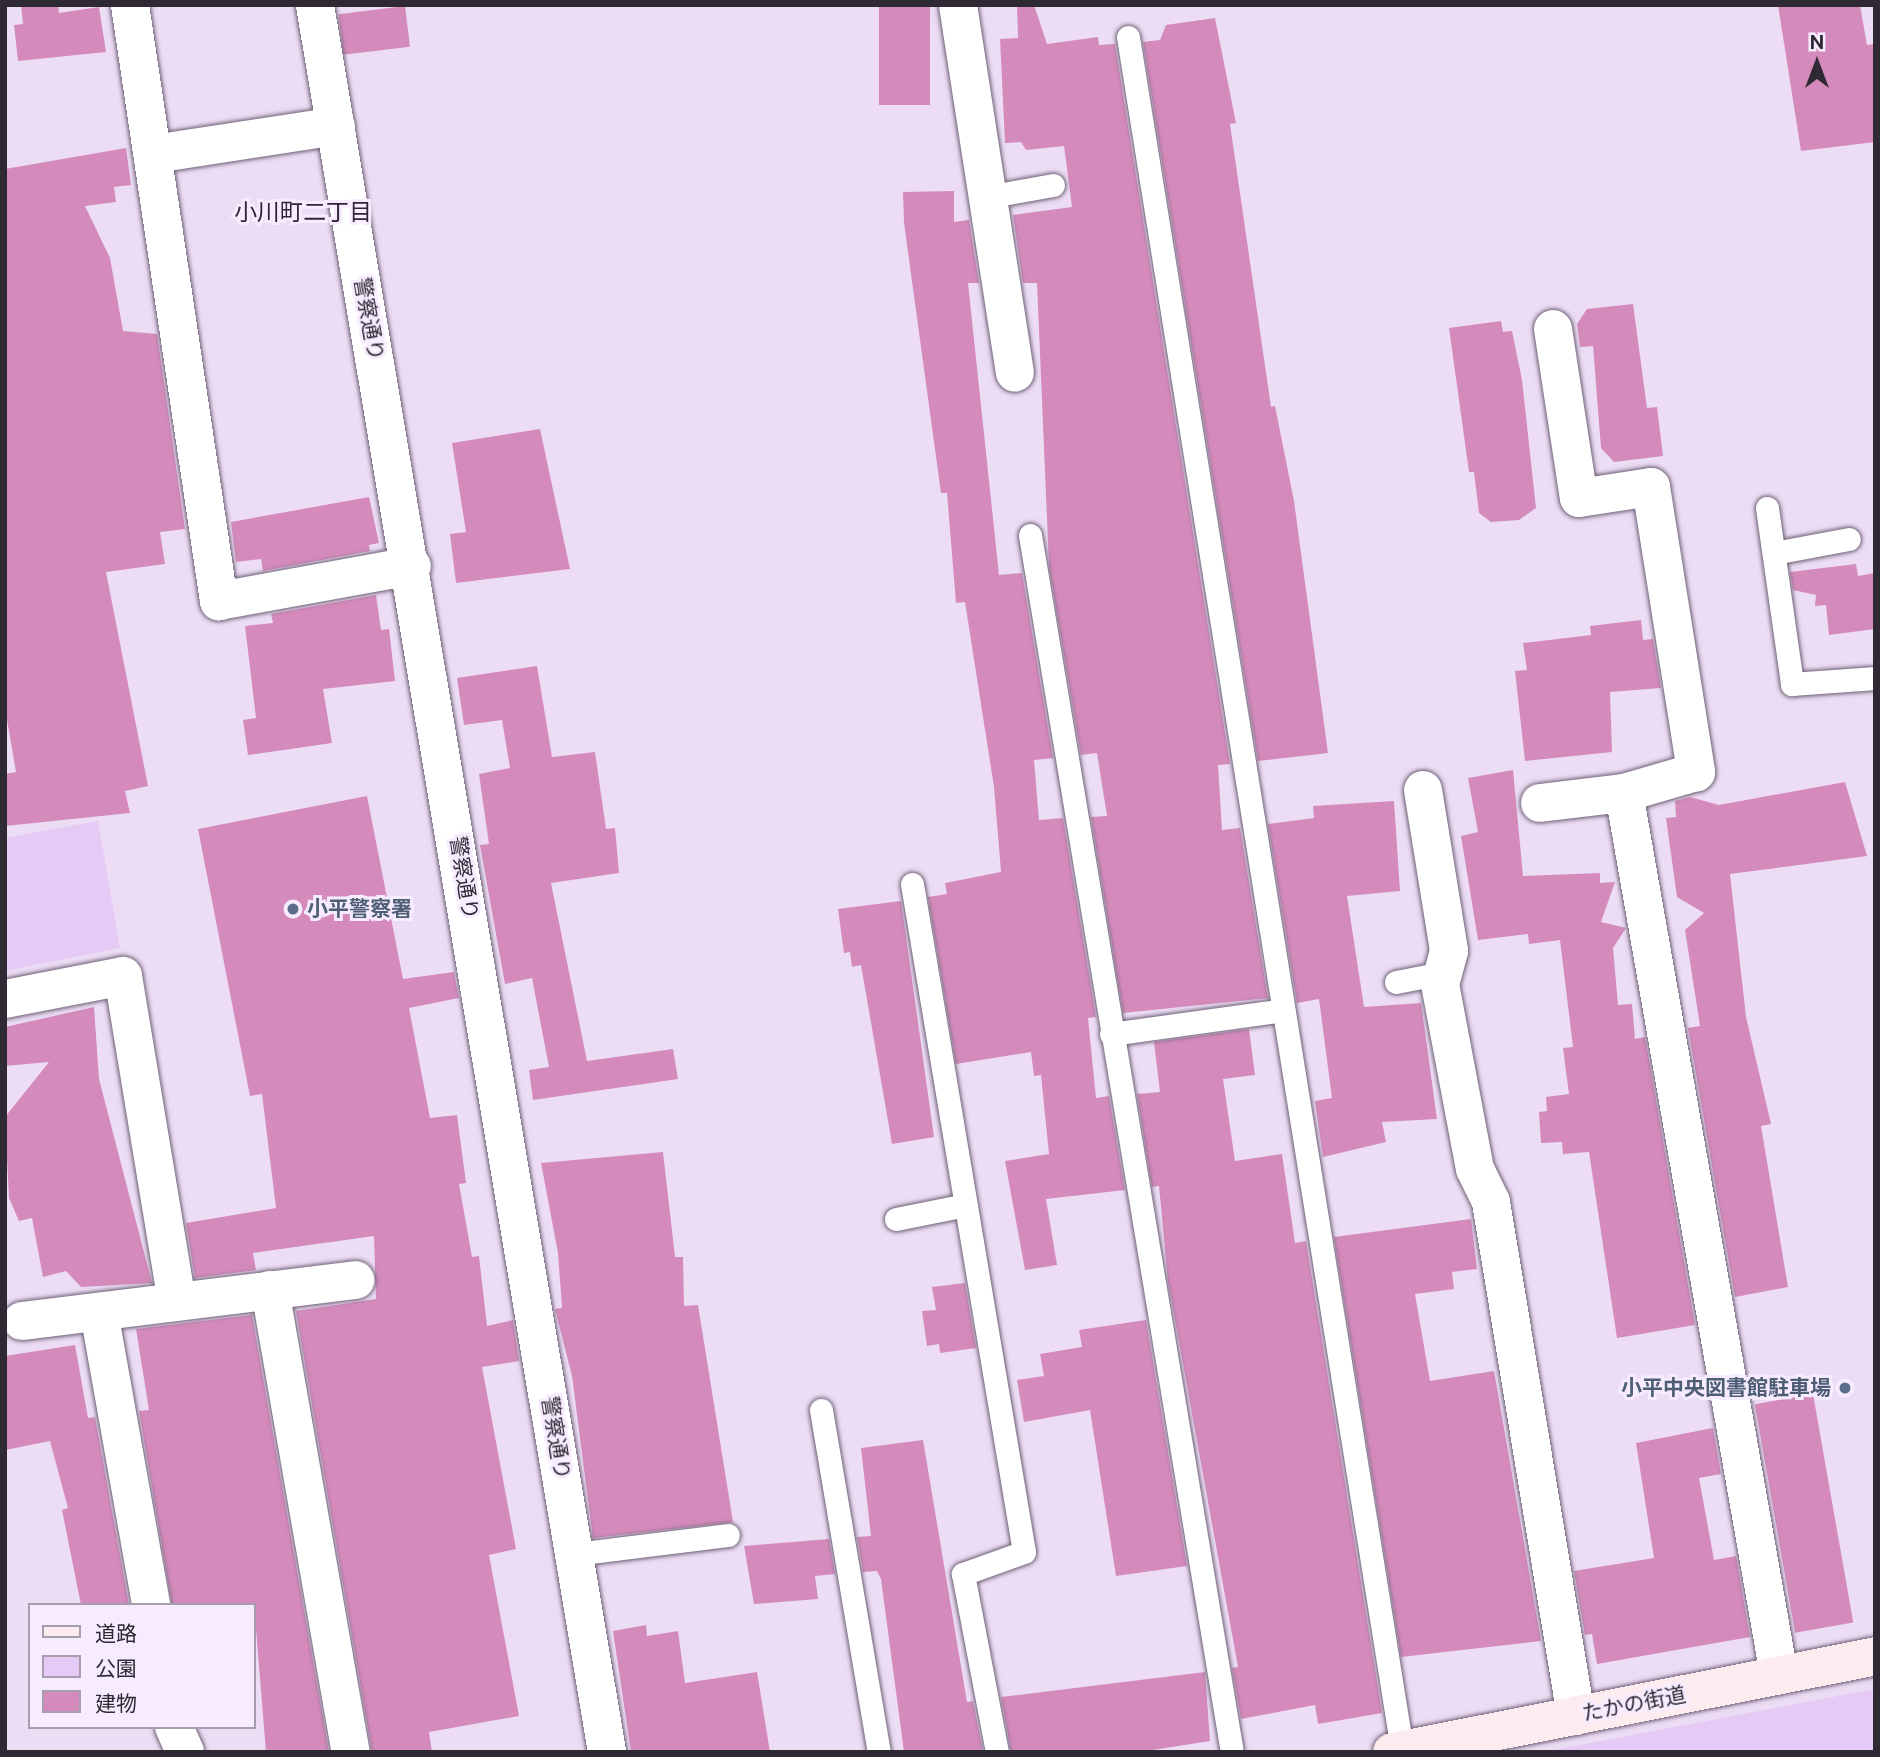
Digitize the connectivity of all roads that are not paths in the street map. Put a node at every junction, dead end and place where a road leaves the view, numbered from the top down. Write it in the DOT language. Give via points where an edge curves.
graph roads {
  1 [pos="130,5"];
  2 [pos="315,5"];
  3 [pos="958,5"];
  4 [pos="1128,37"];
  5 [pos="336,126"];
  6 [pos="154,154"];
  7 [pos="1053,185"];
  8 [pos="986,197"];
  9 [pos="1553,329"];
  10 [pos="1015,373"];
  11 [pos="1767,508"];
  12 [pos="1030,535"];
  13 [pos="1849,539"];
  14 [pos="1774,553"];
  15 [pos="412,566"];
  16 [pos="1875,678"];
  17 [pos="1423,790"];
  18 [pos="1624,793"];
  19 [pos="1540,803"];
  20 [pos="912,884"];
  21 [pos="1442,974"];
  22 [pos="1396,982"];
  23 [pos="5,999"];
  24 [pos="1283,1010"];
  25 [pos="1111,1034"];
  26 [pos="966,1205"];
  27 [pos="896,1219"];
  28 [pos="355,1280"];
  29 [pos="270,1290"];
  30 [pos="177,1302"];
  31 [pos="99,1312"];
  32 [pos="22,1321"];
  33 [pos="821,1410"];
  34 [pos="728,1535"];
  35 [pos="575,1554"];
  36 [pos="151,1603"];
  37 [pos="1875,1656"];
  38 [pos="1779,1675"];
  39 [pos="1576,1716"];
  40 [pos="175,1729"];
  41 [pos="1403,1751"];
  42 [pos="185,1752"];
  43 [pos="351,1752"];
  44 [pos="607,1752"];
  45 [pos="879,1752"];
  46 [pos="997,1752"];
  47 [pos="1232,1752"];
  1 -- 6 [label="street"];
  2 -- 5 [label="street, 警察通り"];
  3 -- 8 [label="street"];
  4 -- 24 [label="lane"];
  5 -- 6 [label="street"];
  5 -- 15 [label="street, 警察通り"];
  6 -- 15 [label="street" via="219,601"];
  7 -- 8 [label="lane"];
  8 -- 10 [label="street"];
  9 -- 18 [label="street" via="1579,498 1651,487 1696,772"];
  11 -- 14 [label="lane"];
  12 -- 25 [label="lane"];
  13 -- 14 [label="lane"];
  14 -- 16 [label="lane" via="1792,684"];
  15 -- 35 [label="street, 警察通り"];
  17 -- 21 [label="street" via="1449,951"];
  18 -- 19 [label="street"];
  18 -- 38 [label="street"];
  20 -- 26 [label="lane"];
  21 -- 22 [label="lane"];
  21 -- 39 [label="street" via="1475,1169 1491,1202"];
  23 -- 30 [label="street" via="122,976"];
  24 -- 25 [label="lane"];
  24 -- 41 [label="lane"];
  25 -- 47 [label="lane"];
  26 -- 27 [label="lane"];
  26 -- 46 [label="lane" via="1024,1552 963,1574"];
  28 -- 29 [label="street"];
  29 -- 30 [label="street"];
  29 -- 43 [label="street"];
  30 -- 31 [label="street"];
  31 -- 32 [label="street"];
  31 -- 36 [label="street"];
  33 -- 45 [label="lane"];
  34 -- 35 [label="lane"];
  35 -- 44 [label="street, 警察通り"];
  37 -- 38 [label="street, たかの街道"];
  38 -- 39 [label="street, たかの街道"];
  39 -- 41 [label="street, たかの街道"];
  40 -- 42 [label="street"];
}
